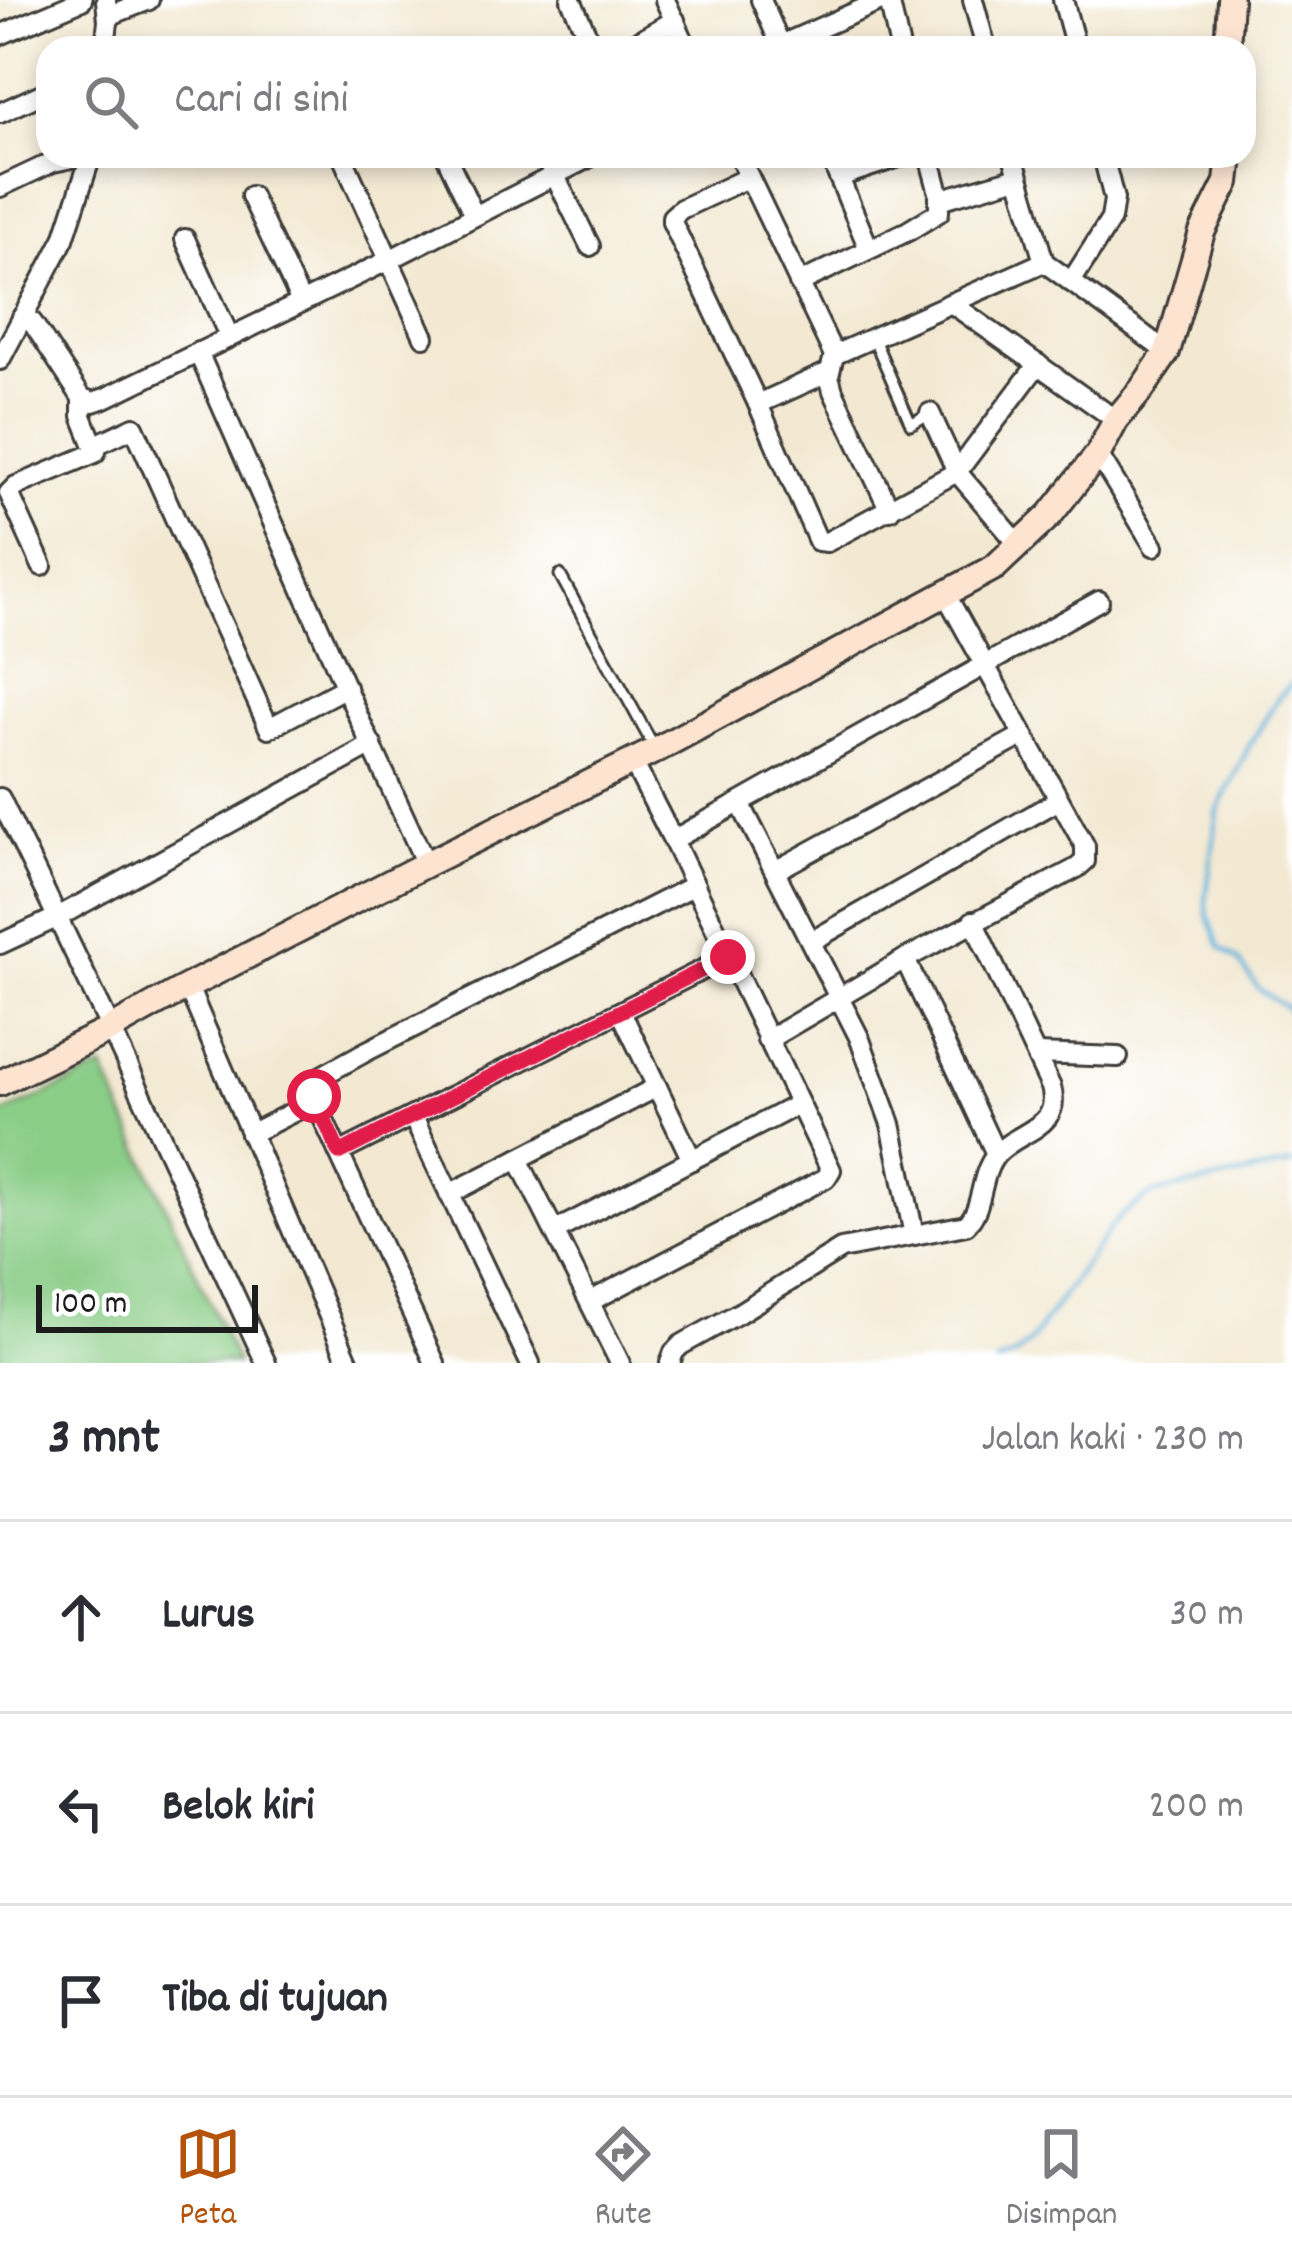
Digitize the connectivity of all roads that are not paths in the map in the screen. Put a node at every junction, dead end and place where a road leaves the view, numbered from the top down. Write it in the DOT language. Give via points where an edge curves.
graph roads {
  1 [pos="82,0"];
  2 [pos="106,0"];
  3 [pos="149,0"];
  4 [pos="571,0"];
  5 [pos="665,0"];
  6 [pos="761,0"];
  7 [pos="886,0"];
  8 [pos="973,0"];
  9 [pos="1063,0"];
  10 [pos="1230,0"];
  11 [pos="675,20"];
  12 [pos="108,21"];
  13 [pos="0,35"];
  14 [pos="106,36"];
  15 [pos="588,36"];
  16 [pos="647,36"];
  17 [pos="682,36"];
  18 [pos="775,36"];
  19 [pos="804,36"];
  20 [pos="896,36"];
  21 [pos="983,36"];
  22 [pos="1073,36"];
  23 [pos="1228,36"];
  24 [pos="36,96"];
  25 [pos="0,113"];
  26 [pos="39,168"];
  27 [pos="87,168"];
  28 [pos="348,168"];
  29 [pos="452,168"];
  30 [pos="544,168"];
  31 [pos="551,168"];
  32 [pos="744,168"];
  33 [pos="835,168"];
  34 [pos="866,168"];
  35 [pos="932,168"];
  36 [pos="1016,168"];
  37 [pos="1106,168"];
  38 [pos="1229,168"];
  39 [pos="748,177"];
  40 [pos="839,177"];
  41 [pos="1018,177"];
  42 [pos="0,187"];
  43 [pos="251,196"];
  44 [pos="939,200"];
  45 [pos="474,215"];
  46 [pos="185,238"];
  47 [pos="590,246"];
  48 [pos="869,249"];
  49 [pos="387,261"];
  50 [pos="1044,262"];
  51 [pos="1071,282"];
  52 [pos="800,283"];
  53 [pos="301,302"];
  54 [pos="951,303"];
  55 [pos="22,317"];
  56 [pos="229,336"];
  57 [pos="873,337"];
  58 [pos="424,338"];
  59 [pos="198,352"];
  60 [pos="1167,352"];
  61 [pos="0,361"];
  62 [pos="831,364"];
  63 [pos="1038,364"];
  64 [pos="82,398"];
  65 [pos="758,404"];
  66 [pos="930,413"];
  67 [pos="1116,421"];
  68 [pos="100,443"];
  69 [pos="1098,454"];
  70 [pos="958,472"];
  71 [pos="890,510"];
  72 [pos="1020,546"];
  73 [pos="1154,546"];
  74 [pos="41,566"];
  75 [pos="560,575"];
  76 [pos="945,593"];
  77 [pos="1099,601"];
  78 [pos="985,667"];
  79 [pos="346,687"];
  80 [pos="1022,736"];
  81 [pos="372,745"];
  82 [pos="656,750"];
  83 [pos="632,762"];
  84 [pos="0,798"];
  85 [pos="1059,800"];
  86 [pos="740,803"];
  87 [pos="674,840"];
  88 [pos="426,864"];
  89 [pos="775,871"];
  90 [pos="694,885"];
  91 [pos="56,918"];
  92 [pos="973,922"];
  93 [pos="812,941"];
  94 [pos="0,944"];
  95 [pos="728,957"];
  96 [pos="905,959"];
  97 [pos="188,987"];
  98 [pos="839,998"];
  99 [pos="620,1012"];
  100 [pos="111,1028"];
  101 [pos="767,1040"];
  102 [pos="1036,1054"];
  103 [pos="1118,1057"];
  104 [pos="0,1083"];
  105 [pos="657,1087"];
  106 [pos="315,1101"];
  107 [pos="797,1105"];
  108 [pos="413,1117"];
  109 [pos="250,1134"];
  110 [pos="339,1153"];
  111 [pos="996,1154"];
  112 [pos="518,1159"];
  113 [pos="692,1160"];
  114 [pos="449,1194"];
  115 [pos="556,1231"];
  116 [pos="914,1235"];
  117 [pos="591,1301"];
  118 [pos="266,1363"];
  119 [pos="349,1363"];
  120 [pos="435,1363"];
  121 [pos="530,1363"];
  122 [pos="620,1363"];
  123 [pos="670,1363"];
  1 -- 13 [label="street"];
  2 -- 12 [label="street"];
  3 -- 12 [label="street"];
  4 -- 15 [label="street"];
  5 -- 11 [label="street"];
  6 -- 18 [label="street"];
  7 -- 19 [label="street"];
  7 -- 20 [label="street"];
  8 -- 21 [label="street"];
  9 -- 22 [label="street"];
  10 -- 23 [label="main road"];
  11 -- 16 [label="street"];
  11 -- 17 [label="street"];
  12 -- 14 [label="street"];
  24 -- 25 [label="street"];
  26 -- 42 [label="street"];
  27 -- 55 [label="street" via="64,239"];
  28 -- 49 [label="street"];
  29 -- 45 [label="street"];
  30 -- 45 [label="street"];
  31 -- 47 [label="street"];
  32 -- 39 [label="street"];
  33 -- 40 [label="street"];
  34 -- 40 [label="street"];
  35 -- 44 [label="street"];
  36 -- 41 [label="street"];
  37 -- 51 [label="street" via="1111,219"];
  38 -- 60 [label="main road"];
  39 -- 52 [label="street"];
  39 -- 65 [label="street" via="671,217"];
  40 -- 48 [label="street"];
  41 -- 44 [label="street"];
  41 -- 50 [label="street"];
  43 -- 53 [label="street"];
  44 -- 48 [label="street" via="931,219"];
  45 -- 49 [label="street"];
  46 -- 56 [label="street"];
  48 -- 52 [label="street"];
  49 -- 53 [label="street"];
  49 -- 58 [label="street"];
  50 -- 51 [label="street"];
  50 -- 54 [label="street"];
  51 -- 60 [label="street"];
  52 -- 62 [label="street"];
  53 -- 56 [label="street"];
  54 -- 57 [label="street"];
  54 -- 63 [label="street"];
  55 -- 61 [label="street"];
  55 -- 64 [label="street"];
  56 -- 59 [label="street"];
  57 -- 62 [label="street"];
  57 -- 66 [label="lane" via="911,424"];
  59 -- 64 [label="street" via="105,398"];
  59 -- 79 [label="street"];
  60 -- 67 [label="main road"];
  62 -- 65 [label="street"];
  62 -- 71 [label="street" via="841,411"];
  63 -- 67 [label="street"];
  63 -- 70 [label="street"];
  64 -- 74 [label="street" via="96,451 9,493"];
  65 -- 71 [label="street" via="818,541"];
  66 -- 70 [label="street"];
  67 -- 69 [label="main road"];
  68 -- 79 [label="street" via="134,427 268,728"];
  69 -- 72 [label="main road"];
  69 -- 73 [label="street"];
  70 -- 71 [label="street"];
  70 -- 72 [label="street"];
  72 -- 76 [label="main road"];
  75 -- 82 [label="lane"];
  76 -- 78 [label="street"];
  76 -- 82 [label="main road"];
  77 -- 78 [label="street"];
  78 -- 80 [label="street"];
  78 -- 86 [label="street"];
  79 -- 81 [label="street"];
  80 -- 85 [label="street"];
  80 -- 89 [label="street"];
  81 -- 88 [label="street"];
  81 -- 91 [label="street"];
  82 -- 83 [label="main road"];
  83 -- 87 [label="street"];
  83 -- 88 [label="main road"];
  84 -- 91 [label="street"];
  85 -- 92 [label="street" via="1085,860"];
  85 -- 93 [label="street"];
  86 -- 87 [label="street"];
  86 -- 89 [label="street"];
  87 -- 90 [label="street"];
  88 -- 97 [label="main road"];
  89 -- 93 [label="street"];
  90 -- 95 [label="street"];
  90 -- 106 [label="street" via="316,1079"];
  91 -- 94 [label="street"];
  91 -- 100 [label="street"];
  92 -- 96 [label="street"];
  92 -- 102 [label="street"];
  93 -- 98 [label="street"];
  95 -- 99 [label="street"];
  95 -- 101 [label="street"];
  96 -- 98 [label="street"];
  96 -- 111 [label="street"];
  97 -- 100 [label="main road"];
  97 -- 109 [label="street"];
  98 -- 101 [label="street"];
  98 -- 116 [label="street" via="891,1124"];
  99 -- 105 [label="street"];
  99 -- 108 [label="street"];
  100 -- 104 [label="main road"];
  100 -- 118 [label="street"];
  101 -- 107 [label="street"];
  102 -- 103 [label="street"];
  102 -- 111 [label="street" via="1054,1109"];
  105 -- 112 [label="street"];
  105 -- 113 [label="street"];
  106 -- 109 [label="street"];
  106 -- 110 [label="street"];
  107 -- 113 [label="street"];
  107 -- 117 [label="street" via="828,1177"];
  108 -- 110 [label="street"];
  108 -- 114 [label="street"];
  109 -- 119 [label="street"];
  110 -- 120 [label="street"];
  111 -- 116 [label="street" via="970,1222"];
  112 -- 114 [label="street"];
  112 -- 115 [label="street"];
  113 -- 115 [label="street"];
  114 -- 121 [label="street"];
  115 -- 117 [label="street"];
  116 -- 123 [label="street" via="826,1256 681,1345"];
  117 -- 122 [label="street"];
}
